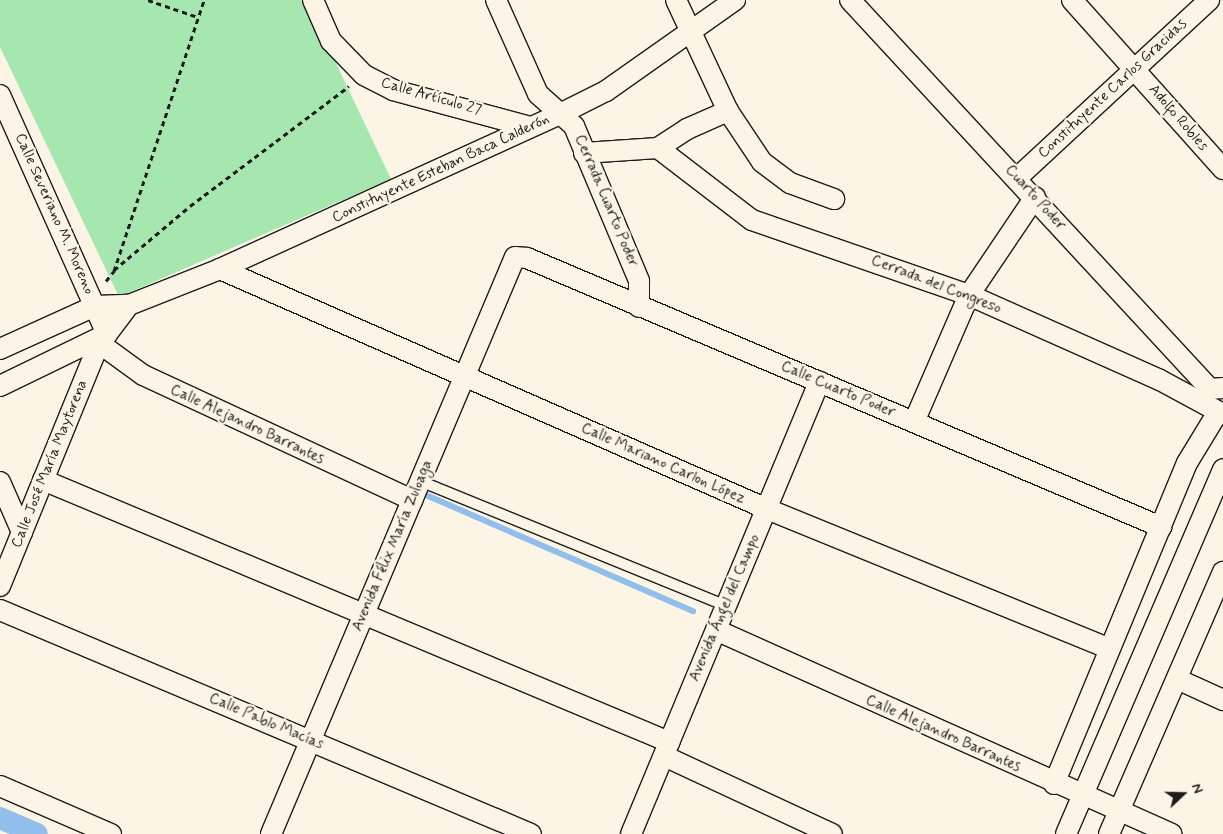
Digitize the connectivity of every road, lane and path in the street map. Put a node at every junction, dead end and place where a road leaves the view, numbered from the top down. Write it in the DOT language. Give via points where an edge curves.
graph roads {
  1 [pos="148,0"];
  2 [pos="204,0"];
  3 [pos="313,0"];
  4 [pos="496,0"];
  5 [pos="676,0"];
  6 [pos="735,0"];
  7 [pos="850,0"];
  8 [pos="1072,0"];
  9 [pos="1209,0"];
  10 [pos="198,18"];
  11 [pos="690,31"];
  12 [pos="1135,69"];
  13 [pos="364,75"];
  14 [pos="0,95"];
  15 [pos="728,111"];
  16 [pos="560,114"];
  17 [pos="530,127"];
  18 [pos="658,148"];
  19 [pos="584,153"];
  20 [pos="1223,169"];
  21 [pos="1017,178"];
  22 [pos="1035,197"];
  23 [pos="834,199"];
  24 [pos="516,257"];
  25 [pos="220,269"];
  26 [pos="114,271"];
  27 [pos="969,295"];
  28 [pos="94,303"];
  29 [pos="129,306"];
  30 [pos="639,307"];
  31 [pos="103,338"];
  32 [pos="0,350"];
  33 [pos="464,377"];
  34 [pos="819,382"];
  35 [pos="0,386"];
  36 [pos="1223,388"];
  37 [pos="1220,413"];
  38 [pos="914,422"];
  39 [pos="1223,469"];
  40 [pos="43,480"];
  41 [pos="420,481"];
  42 [pos="0,482"];
  43 [pos="412,500"];
  44 [pos="766,509"];
  45 [pos="1161,527"];
  46 [pos="22,532"];
  47 [pos="1223,572"];
  48 [pos="0,586"];
  49 [pos="726,606"];
  50 [pos="0,610"];
  51 [pos="364,615"];
  52 [pos="716,630"];
  53 [pos="1110,650"];
  54 [pos="1177,679"];
  55 [pos="1223,700"];
  56 [pos="310,741"];
  57 [pos="666,749"];
  58 [pos="1054,784"];
  59 [pos="0,786"];
  60 [pos="1082,797"];
  61 [pos="1119,812"];
  62 [pos="111,834"];
  63 [pos="271,834"];
  64 [pos="531,834"];
  65 [pos="631,834"];
  66 [pos="832,834"];
  67 [pos="1066,834"];
  68 [pos="1109,834"];
  69 [pos="1172,834"];
  1 -- 10 [label="path"];
  2 -- 10 [label="path"];
  3 -- 13 [label="street, Calle Artículo 27" via="331,41"];
  4 -- 16 [label="street, Cerrada Cuarto Poder" via="538,94"];
  5 -- 11 [label="street"];
  6 -- 11 [label="street, Constituyente Esteban Baca Calderón"];
  7 -- 21 [label="street, Cuarto Poder"];
  8 -- 12 [label="street, Adolfo Robles"];
  9 -- 12 [label="street, Constituyente Carlos Gracidas"];
  10 -- 26 [label="path"];
  11 -- 15 [label="street"];
  11 -- 16 [label="street, Constituyente Esteban Baca Calderón" via="606,91"];
  12 -- 20 [label="street, Adolfo Robles"];
  12 -- 21 [label="street, Constituyente Carlos Gracidas"];
  13 -- 17 [label="street, Calle Artículo 27" via="393,90"];
  13 -- 26 [label="path" via="190,206"];
  14 -- 28 [label="street, Calle Severiano M. Moreno"];
  15 -- 18 [label="street" via="687,128"];
  15 -- 23 [label="street" via="762,162 790,183"];
  16 -- 17 [label="street, Constituyente Esteban Baca Calderón"];
  16 -- 19 [label="street, Cerrada Cuarto Poder" via="574,126"];
  17 -- 25 [label="street, Constituyente Esteban Baca Calderón"];
  18 -- 19 [label="street"];
  18 -- 27 [label="street, Cerrada del Congreso" via="752,220"];
  19 -- 30 [label="street, Cerrada Cuarto Poder" via="640,281"];
  21 -- 22 [label="street, Cuarto Poder"];
  22 -- 27 [label="street"];
  22 -- 36 [label="street, Cuarto Poder" via="1210,389"];
  24 -- 30 [label="street, Calle Cuarto Poder" via="527,258"];
  24 -- 33 [label="street, Avenida Félix María Zuloaga"];
  25 -- 29 [label="street, Constituyente Esteban Baca Calderón"];
  25 -- 33 [label="street, Calle Mariano Carlon López"];
  26 -- 28 [label="path"];
  27 -- 37 [label="street, Cerrada del Congreso" via="1160,380"];
  27 -- 38 [label="street"];
  28 -- 29 [label="street"];
  28 -- 31 [label="street, Calle Severiano M. Moreno"];
  28 -- 32 [label="street"];
  29 -- 31 [label="street"];
  30 -- 34 [label="street, Calle Cuarto Poder"];
  31 -- 35 [label="street"];
  31 -- 40 [label="street, Calle José María Maytorena"];
  31 -- 43 [label="street, Calle Alejandro Barrantes" via="143,375"];
  33 -- 41 [label="street, Avenida Félix María Zuloaga"];
  33 -- 44 [label="street, Calle Mariano Carlon López"];
  34 -- 38 [label="street, Calle Cuarto Poder"];
  34 -- 44 [label="street, Avenida Ángel del Campo"];
  37 -- 45 [label="street" via="1187,463"];
  38 -- 45 [label="street, Calle Cuarto Poder"];
  39 -- 60 [label="street"];
  40 -- 46 [label="street, Calle José María Maytorena"];
  40 -- 51 [label="street"];
  41 -- 43 [label="street, Avenida Félix María Zuloaga"];
  41 -- 49 [label="lane"];
  42 -- 46 [label="street"];
  43 -- 51 [label="street, Avenida Félix María Zuloaga"];
  44 -- 49 [label="street, Avenida Ángel del Campo"];
  44 -- 53 [label="street, Calle Mariano Carlon López"];
  45 -- 53 [label="street"];
  46 -- 48 [label="street, Calle José María Maytorena"];
  47 -- 54 [label="street"];
  49 -- 52 [label="street, Avenida Ángel del Campo"];
  50 -- 56 [label="street, Calle Pablo Macías"];
  51 -- 56 [label="street, Avenida Félix María Zuloaga"];
  51 -- 57 [label="street"];
  52 -- 57 [label="street, Avenida Ángel del Campo"];
  52 -- 58 [label="street, Calle Alejandro Barrantes"];
  53 -- 58 [label="street"];
  54 -- 55 [label="street"];
  54 -- 61 [label="street"];
  56 -- 63 [label="street, Avenida Félix María Zuloaga"];
  56 -- 64 [label="street, Calle Pablo Macías"];
  57 -- 65 [label="street, Avenida Ángel del Campo"];
  57 -- 66 [label="street"];
  58 -- 60 [label="street, Calle Alejandro Barrantes"];
  59 -- 62 [label="street"];
  60 -- 61 [label="street, Calle Alejandro Barrantes"];
  60 -- 67 [label="street"];
  61 -- 68 [label="street"];
  61 -- 69 [label="street, Calle Alejandro Barrantes"];
}
